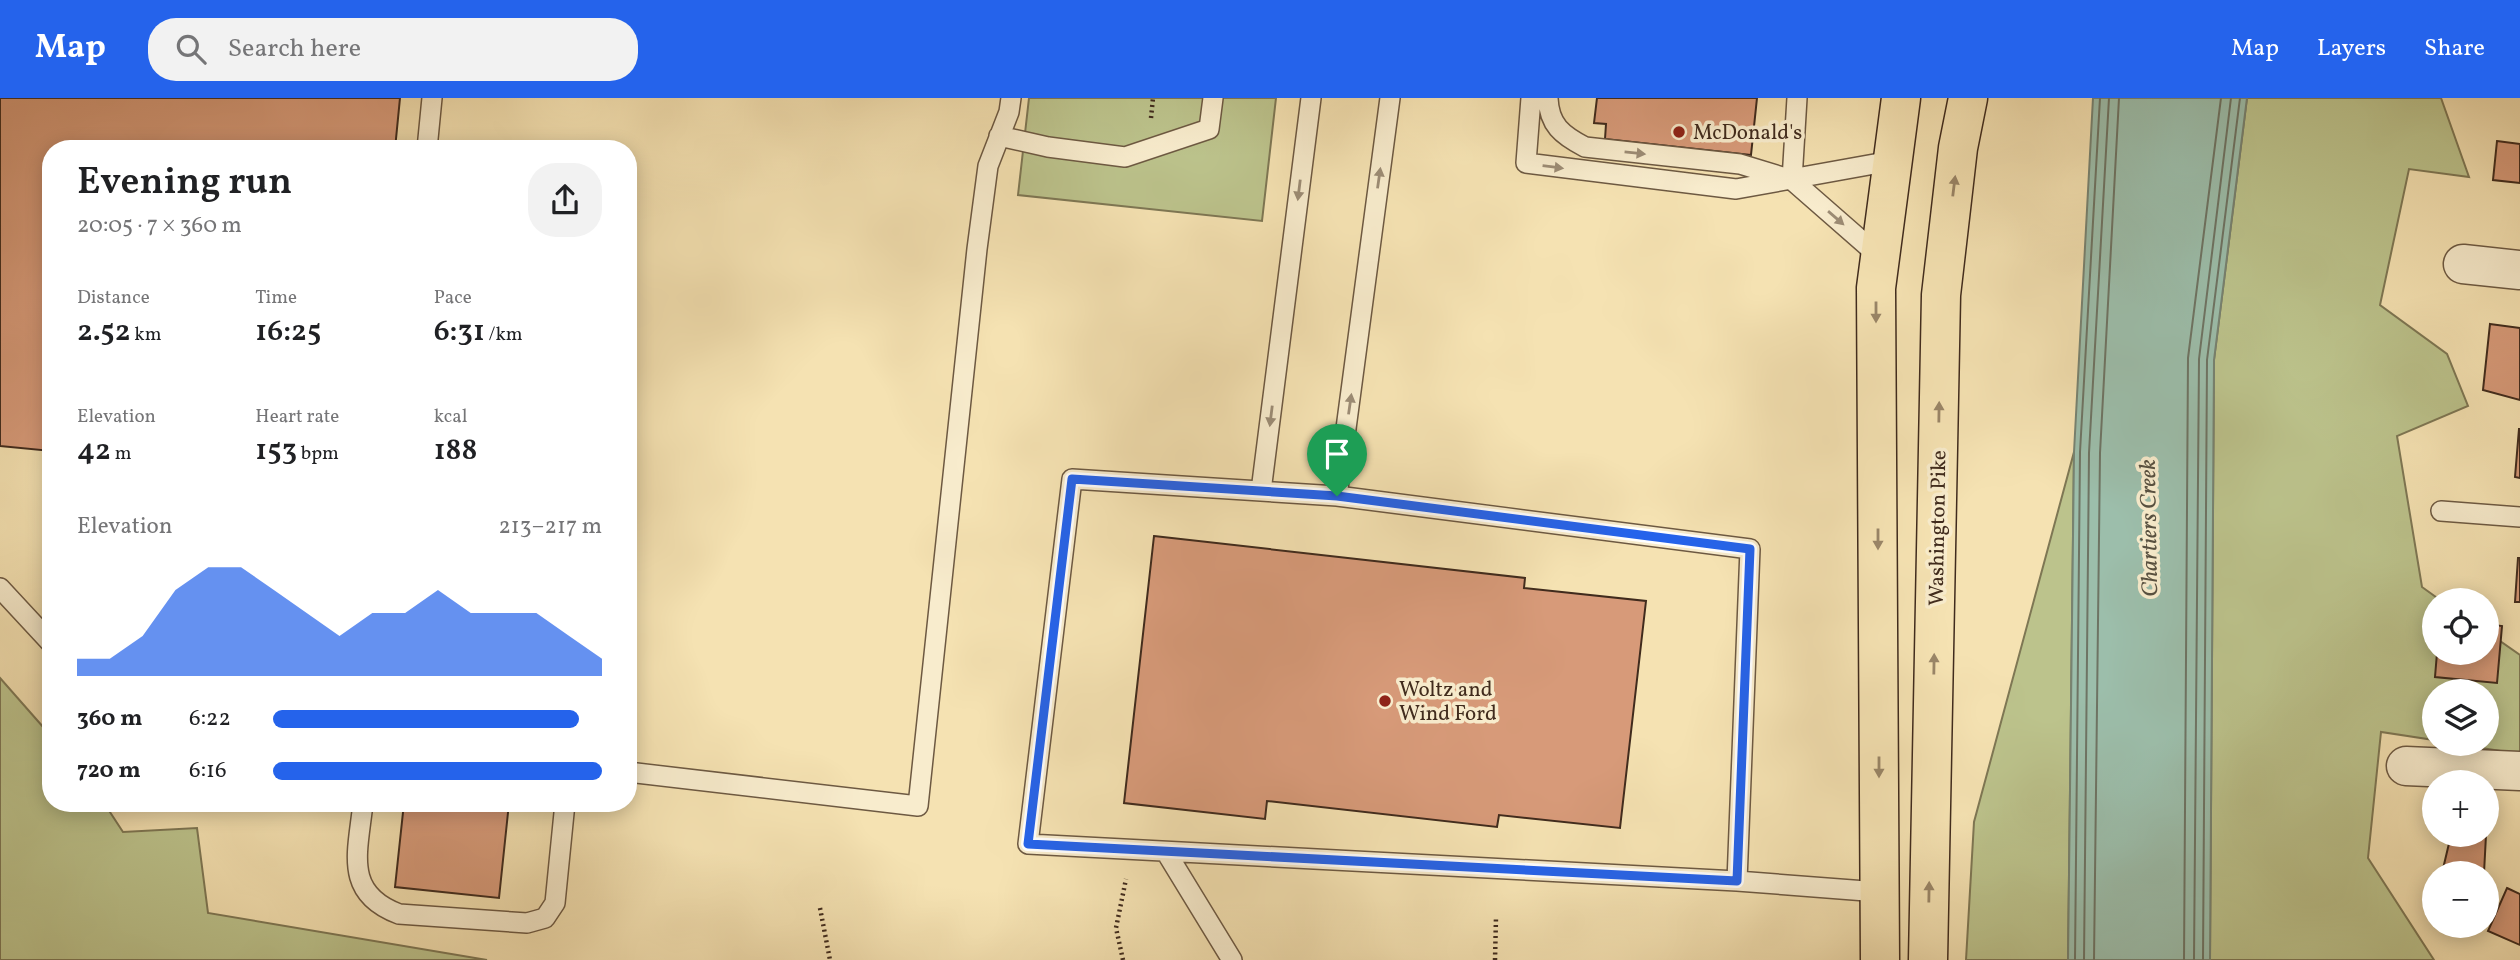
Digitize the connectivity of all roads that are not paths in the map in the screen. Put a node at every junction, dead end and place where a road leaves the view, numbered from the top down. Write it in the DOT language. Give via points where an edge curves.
graph roads {
  1 [pos="432,98"];
  2 [pos="1011,98"];
  3 [pos="1213,98"];
  4 [pos="1311,98"];
  5 [pos="1390,98"];
  6 [pos="1531,98"];
  7 [pos="1548,98"];
  8 [pos="1797,98"];
  9 [pos="1901,98"];
  10 [pos="1968,98"];
  11 [pos="999,136"];
  12 [pos="428,140"];
  13 [pos="1891,162"];
  14 [pos="1792,180"];
  15 [pos="1880,257"];
  16 [pos="2463,264"];
  17 [pos="2520,270"];
  18 [pos="1261,491"];
  19 [pos="1337,496"];
  20 [pos="2441,512"];
  21 [pos="2520,517"];
  22 [pos="0,588"];
  23 [pos="42,633"];
  24 [pos="2406,766"];
  25 [pos="2520,771"];
  26 [pos="637,773"];
  27 [pos="362,812"];
  28 [pos="564,812"];
  29 [pos="1166,852"];
  30 [pos="1737,881"];
  31 [pos="1880,892"];
  32 [pos="1232,960"];
  33 [pos="1880,960"];
  34 [pos="1928,960"];
  1 -- 12 [label="lane"];
  2 -- 11 [label="lane"];
  3 -- 11 [label="lane" via="1209,129 1125,157"];
  4 -- 18 [label="lane, one-way"];
  19 -- 5 [label="lane, one-way"];
  6 -- 14 [label="lane, one-way" via="1526,163 1736,188"];
  7 -- 14 [label="lane, one-way" via="1550,120 1563,136 1585,147 1740,164"];
  8 -- 14 [label="lane"];
  9 -- 13 [label="main road"];
  34 -- 10 [label="main road, Washington Pike, one-way" via="1941,295"];
  11 -- 26 [label="lane" via="988,166 977,249 918,806"];
  13 -- 14 [label="lane"];
  13 -- 15 [label="main road"];
  14 -- 15 [label="lane, one-way"];
  15 -- 31 [label="main road, one-way" via="1876,288"];
  16 -- 17 [label="street"];
  18 -- 19 [label="lane"];
  18 -- 29 [label="lane" via="1072,479 1028,844"];
  19 -- 30 [label="lane" via="1750,549"];
  20 -- 21 [label="lane"];
  22 -- 23 [label="lane"];
  24 -- 25 [label="street"];
  27 -- 28 [label="lane" via="357,861 360,884 382,908 399,914 527,923 545,918 555,902"];
  29 -- 30 [label="lane"];
  29 -- 32 [label="lane"];
  30 -- 31 [label="lane"];
  31 -- 33 [label="main road"];
}
